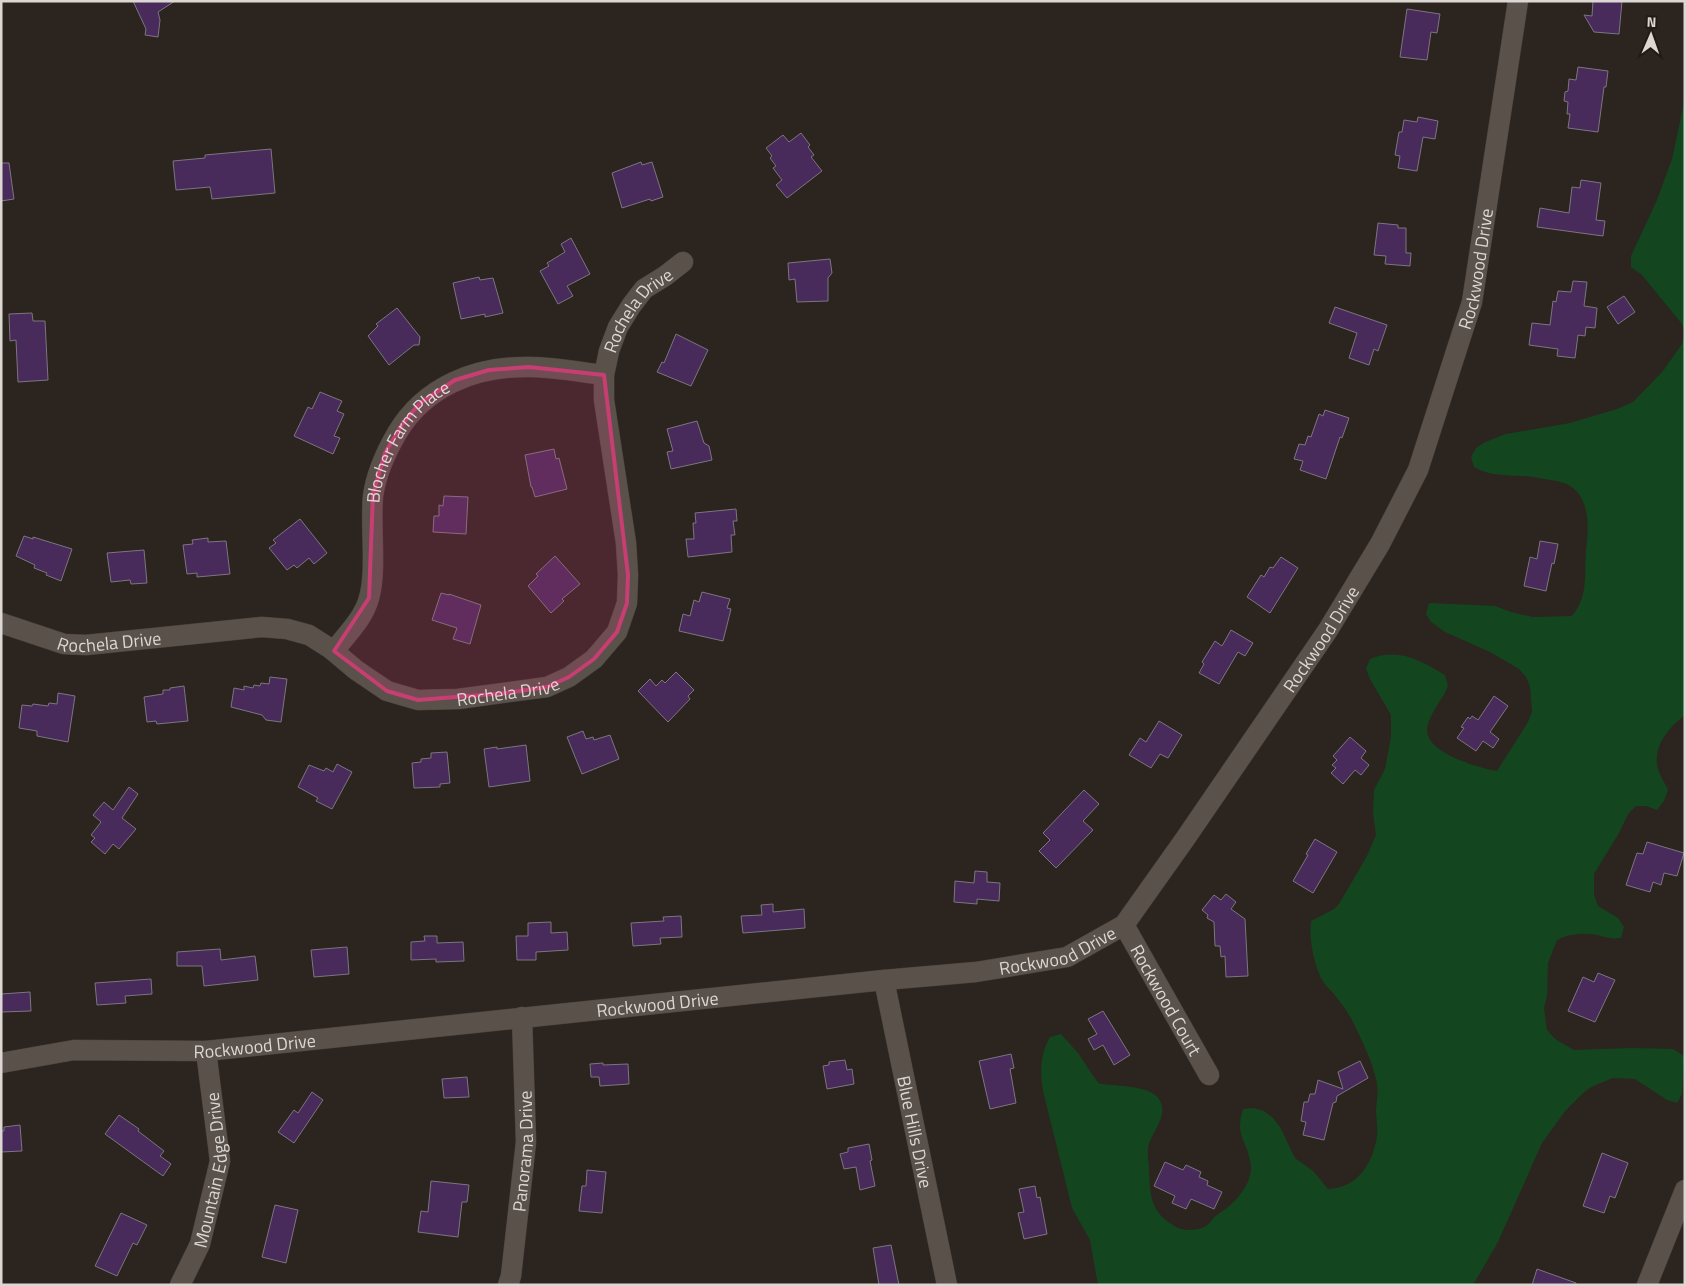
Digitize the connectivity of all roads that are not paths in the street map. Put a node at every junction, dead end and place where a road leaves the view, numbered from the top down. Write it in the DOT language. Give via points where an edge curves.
graph roads {
  1 [pos="1518,1"];
  2 [pos="682,262"];
  3 [pos="604,375"];
  4 [pos="1,623"];
  5 [pos="334,652"];
  6 [pos="1124,925"];
  7 [pos="884,980"];
  8 [pos="522,1017"];
  9 [pos="206,1051"];
  10 [pos="1,1063"];
  11 [pos="1209,1075"];
  12 [pos="1685,1190"];
  13 [pos="180,1285"];
  14 [pos="508,1285"];
  15 [pos="947,1285"];
  16 [pos="1647,1285"];
  1 -- 6 [label="street, Rockwood Drive" via="1472,302 1418,470 1380,544 1331,625"];
  2 -- 3 [label="street, Rochela Drive" via="644,290 631,306 618,327"];
  3 -- 5 [label="street, Blocher Farm Place" via="529,367 489,370 455,380 420,403 385,453 373,494 369,598"];
  3 -- 5 [label="street, Rochela Drive" via="604,400 628,576 626,603 617,632 594,658 569,677 547,687 458,699 418,700 387,691"];
  4 -- 5 [label="street, Rochela Drive" via="64,644 86,645 262,627 287,629 309,635"];
  6 -- 7 [label="street, Rockwood Drive" via="1067,957 976,972"];
  6 -- 11 [label="street, Rockwood Court"];
  7 -- 8 [label="street, Rockwood Drive"];
  7 -- 15 [label="street, Blue Hills Drive"];
  8 -- 9 [label="street, Rockwood Drive"];
  8 -- 14 [label="street, Panorama Drive" via="526,1142"];
  9 -- 10 [label="street, Rockwood Drive" via="74,1050"];
  9 -- 13 [label="street, Mountain Edge Drive" via="220,1160 200,1244"];
  12 -- 16 [label="street"];
}
